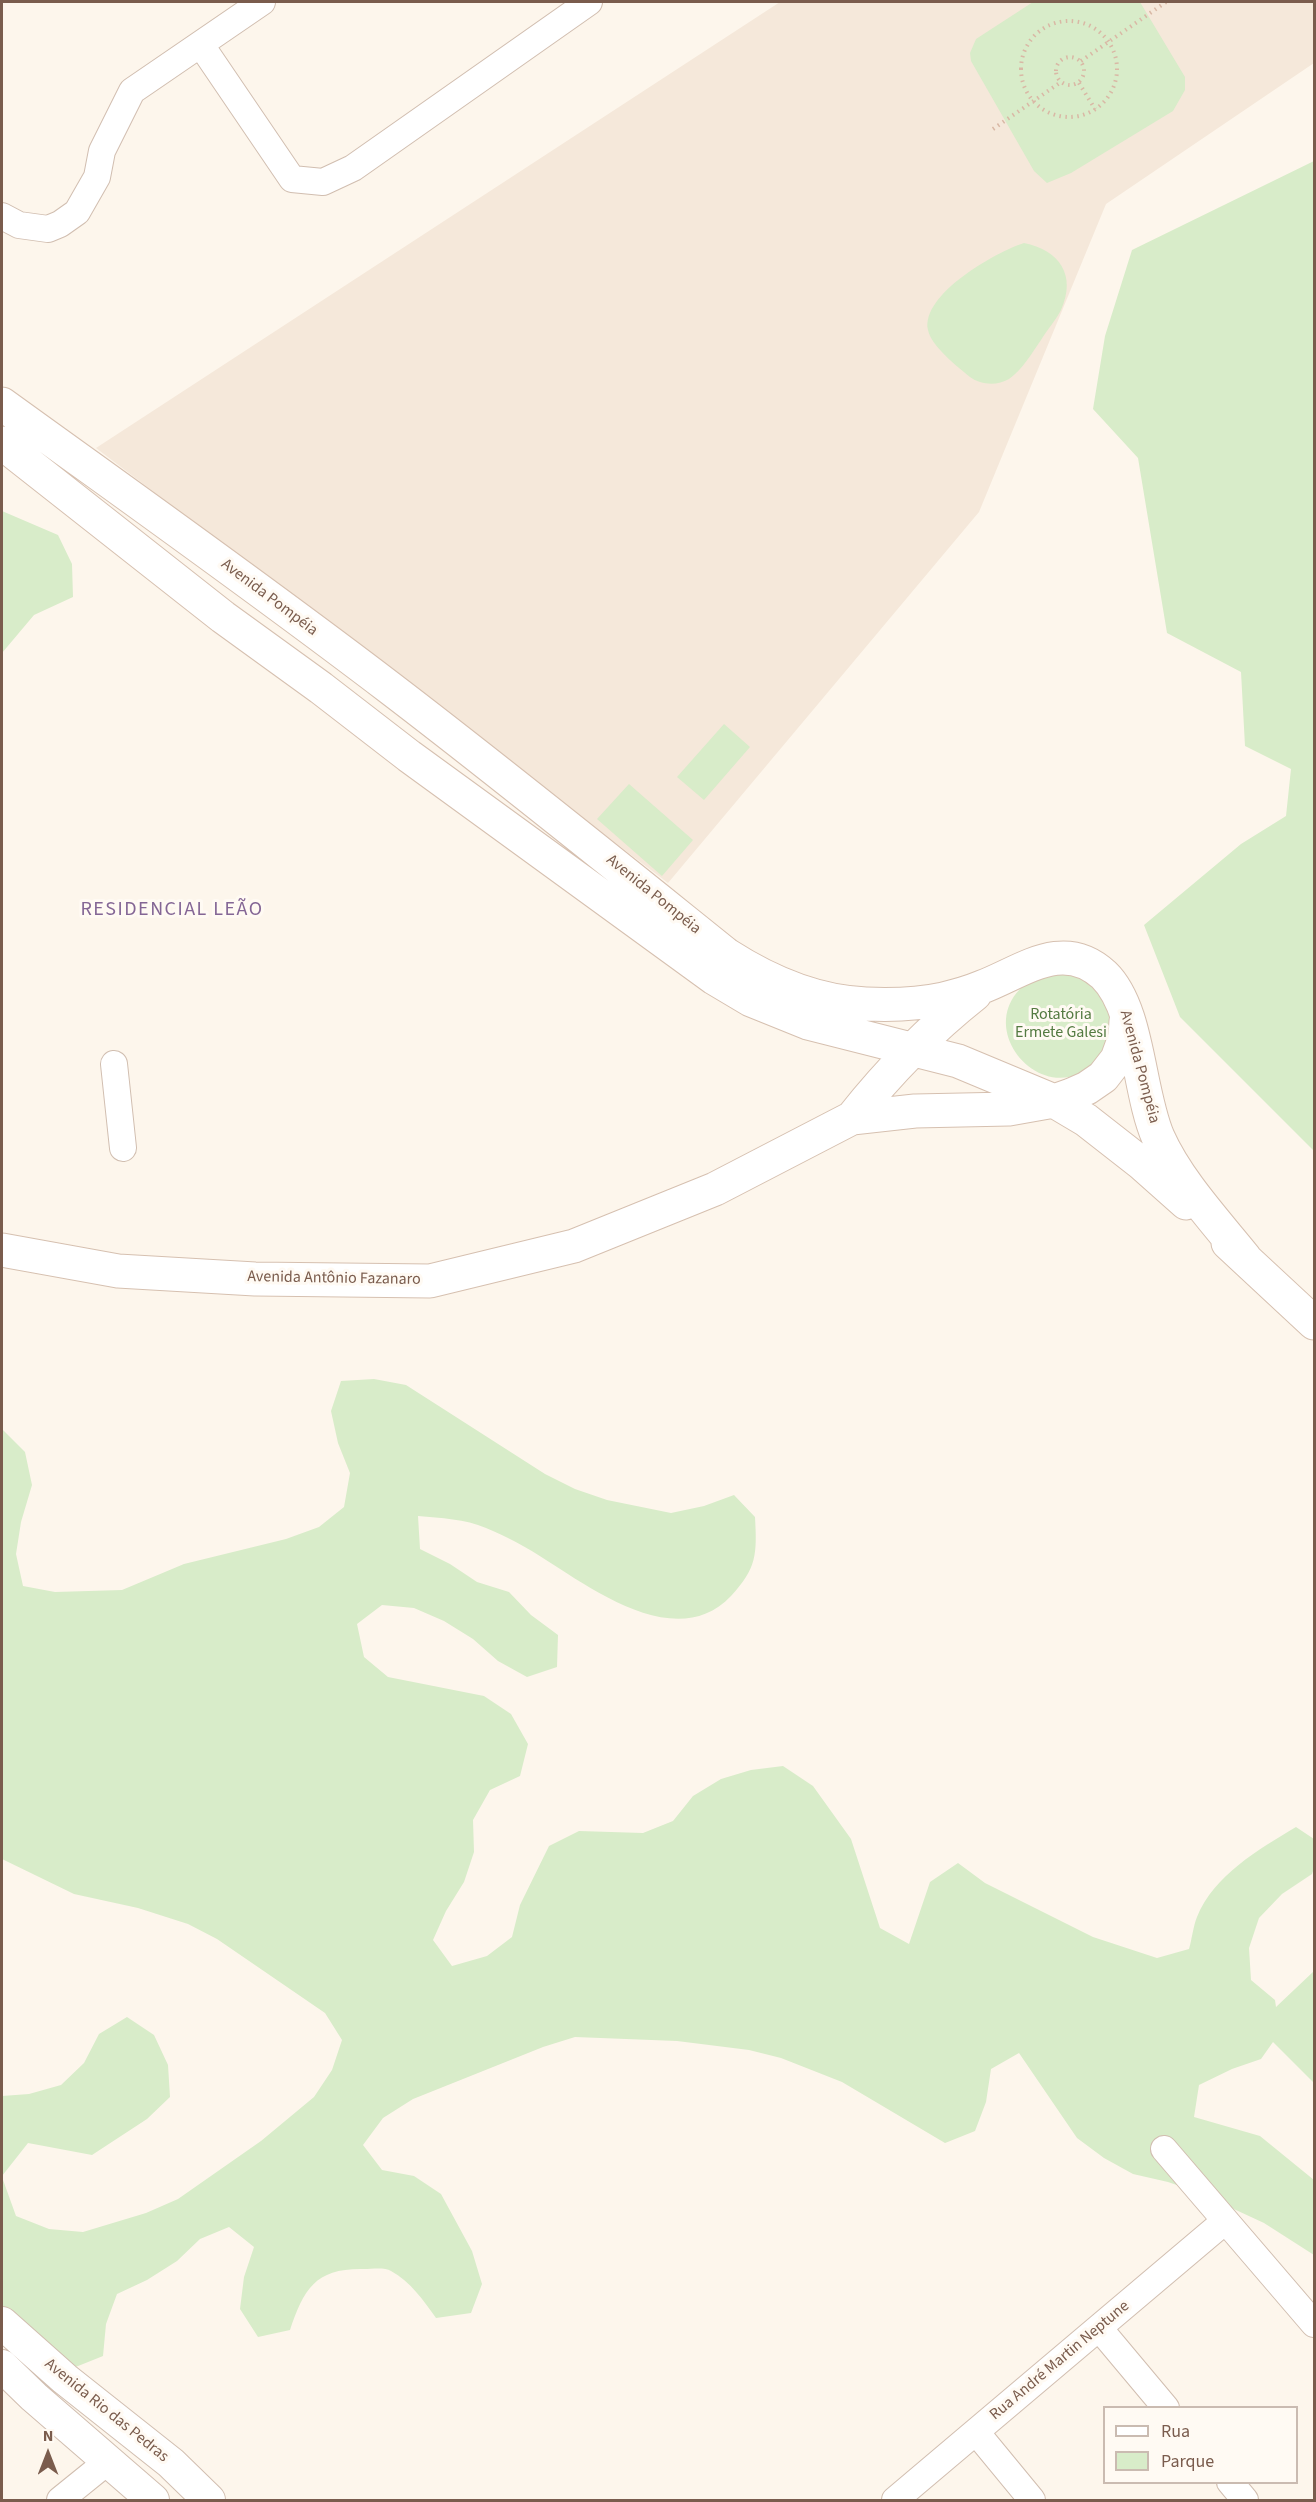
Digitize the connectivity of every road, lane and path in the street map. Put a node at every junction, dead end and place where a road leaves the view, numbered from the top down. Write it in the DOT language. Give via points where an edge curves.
graph roads {
  1 [pos="262,2"];
  2 [pos="589,2"];
  3 [pos="1167,2"];
  4 [pos="1109,42"];
  5 [pos="201,45"];
  6 [pos="1081,61"];
  7 [pos="1061,82"];
  8 [pos="1079,83"];
  9 [pos="1033,101"];
  10 [pos="1095,109"];
  11 [pos="993,129"];
  12 [pos="2,216"];
  13 [pos="2,404"];
  14 [pos="2,443"];
  15 [pos="160,518"];
  16 [pos="136,549"];
  17 [pos="388,686"];
  18 [pos="321,688"];
  19 [pos="983,987"];
  20 [pos="1125,1014"];
  21 [pos="847,1033"];
  22 [pos="910,1050"];
  23 [pos="114,1064"];
  24 [pos="1054,1101"];
  25 [pos="852,1118"];
  26 [pos="123,1148"];
  27 [pos="2,1250"];
  28 [pos="1245,1258"];
  29 [pos="1314,1323"];
  30 [pos="1164,2149"];
  31 [pos="1225,2221"];
  32 [pos="2,2323"];
  33 [pos="1314,2324"];
  34 [pos="1099,2328"];
  35 [pos="2,2366"];
  36 [pos="1165,2406"];
  37 [pos="976,2432"];
  38 [pos="107,2462"];
  39 [pos="1232,2484"];
  40 [pos="60,2500"];
  41 [pos="153,2500"];
  42 [pos="209,2500"];
  43 [pos="895,2500"];
  44 [pos="1032,2500"];
  45 [pos="1245,2500"];
  1 -- 5 [label="street"];
  2 -- 5 [label="street" via="352,168 323,182 292,178"];
  3 -- 4 [label="path"];
  4 -- 6 [label="path"];
  4 -- 9 [label="path" via="1089,25 1073,21 1043,28 1031,39 1020,68 1023,84"];
  4 -- 10 [label="path" via="1117,62 1117,78 1111,93"];
  5 -- 12 [label="street" via="132,91 102,151 97,177 77,212 48,229 19,225"];
  6 -- 7 [label="path" via="1067,57 1059,62 1056,75"];
  6 -- 8 [label="path" via="1084,75"];
  7 -- 8 [label="path" via="1070,86"];
  7 -- 9 [label="path"];
  8 -- 10 [label="path"];
  9 -- 10 [label="path" via="1056,116 1072,117"];
  9 -- 11 [label="path"];
  13 -- 15 [label="main road, Avenida Pompéia"];
  14 -- 16 [label="main road, Avenida Pompéia"];
  15 -- 16 [label="main road" via="136,532"];
  15 -- 17 [label="main road, Avenida Pompéia"];
  16 -- 18 [label="main road, Avenida Pompéia"];
  17 -- 18 [label="main road" via="385,703 377,710"];
  17 -- 19 [label="main road, Avenida Pompéia" via="727,956 752,971 810,994 867,1004 942,999"];
  18 -- 21 [label="main road, Avenida Pompéia" via="714,978 776,1011"];
  19 -- 20 [label="main road, Avenida Pompéia" via="1042,960 1073,960 1107,979 1121,999"];
  19 -- 22 [label="main road, Avenida Antônio Fazanaro"];
  20 -- 24 [label="main road, Avenida Antônio Fazanaro" via="1125,1037 1117,1059 1103,1077"];
  20 -- 28 [label="main road, Avenida Pompéia" via="1158,1138 1199,1201"];
  21 -- 22 [label="main road, Avenida Pompéia"];
  21 -- 25 [label="main road" via="861,1053 867,1077"];
  22 -- 24 [label="main road, Avenida Pompéia" via="958,1061"];
  22 -- 25 [label="main road, Avenida Antônio Fazanaro"];
  23 -- 26 [label="street"];
  24 -- 25 [label="main road, Avenida Antônio Fazanaro" via="1009,1109 925,1110"];
  24 -- 28 [label="main road, Avenida Pompéia" via="1142,1163"];
  25 -- 27 [label="main road, Avenida Antônio Fazanaro" via="715,1189 574,1246 430,1281 255,1279 118,1271"];
  28 -- 29 [label="main road, Avenida Pompéia"];
  30 -- 31 [label="street"];
  31 -- 33 [label="street"];
  31 -- 34 [label="street, Rua André Martin Neptune"];
  32 -- 42 [label="street, Avenida Rio das Pedras" via="171,2463"];
  34 -- 36 [label="street"];
  34 -- 37 [label="street, Rua André Martin Neptune"];
  35 -- 38 [label="street, Avenida Rio das Pedras"];
  37 -- 43 [label="street, Rua André Martin Neptune"];
  37 -- 44 [label="street"];
  38 -- 40 [label="street"];
  38 -- 41 [label="street, Avenida Rio das Pedras"];
  39 -- 45 [label="street"];
}
